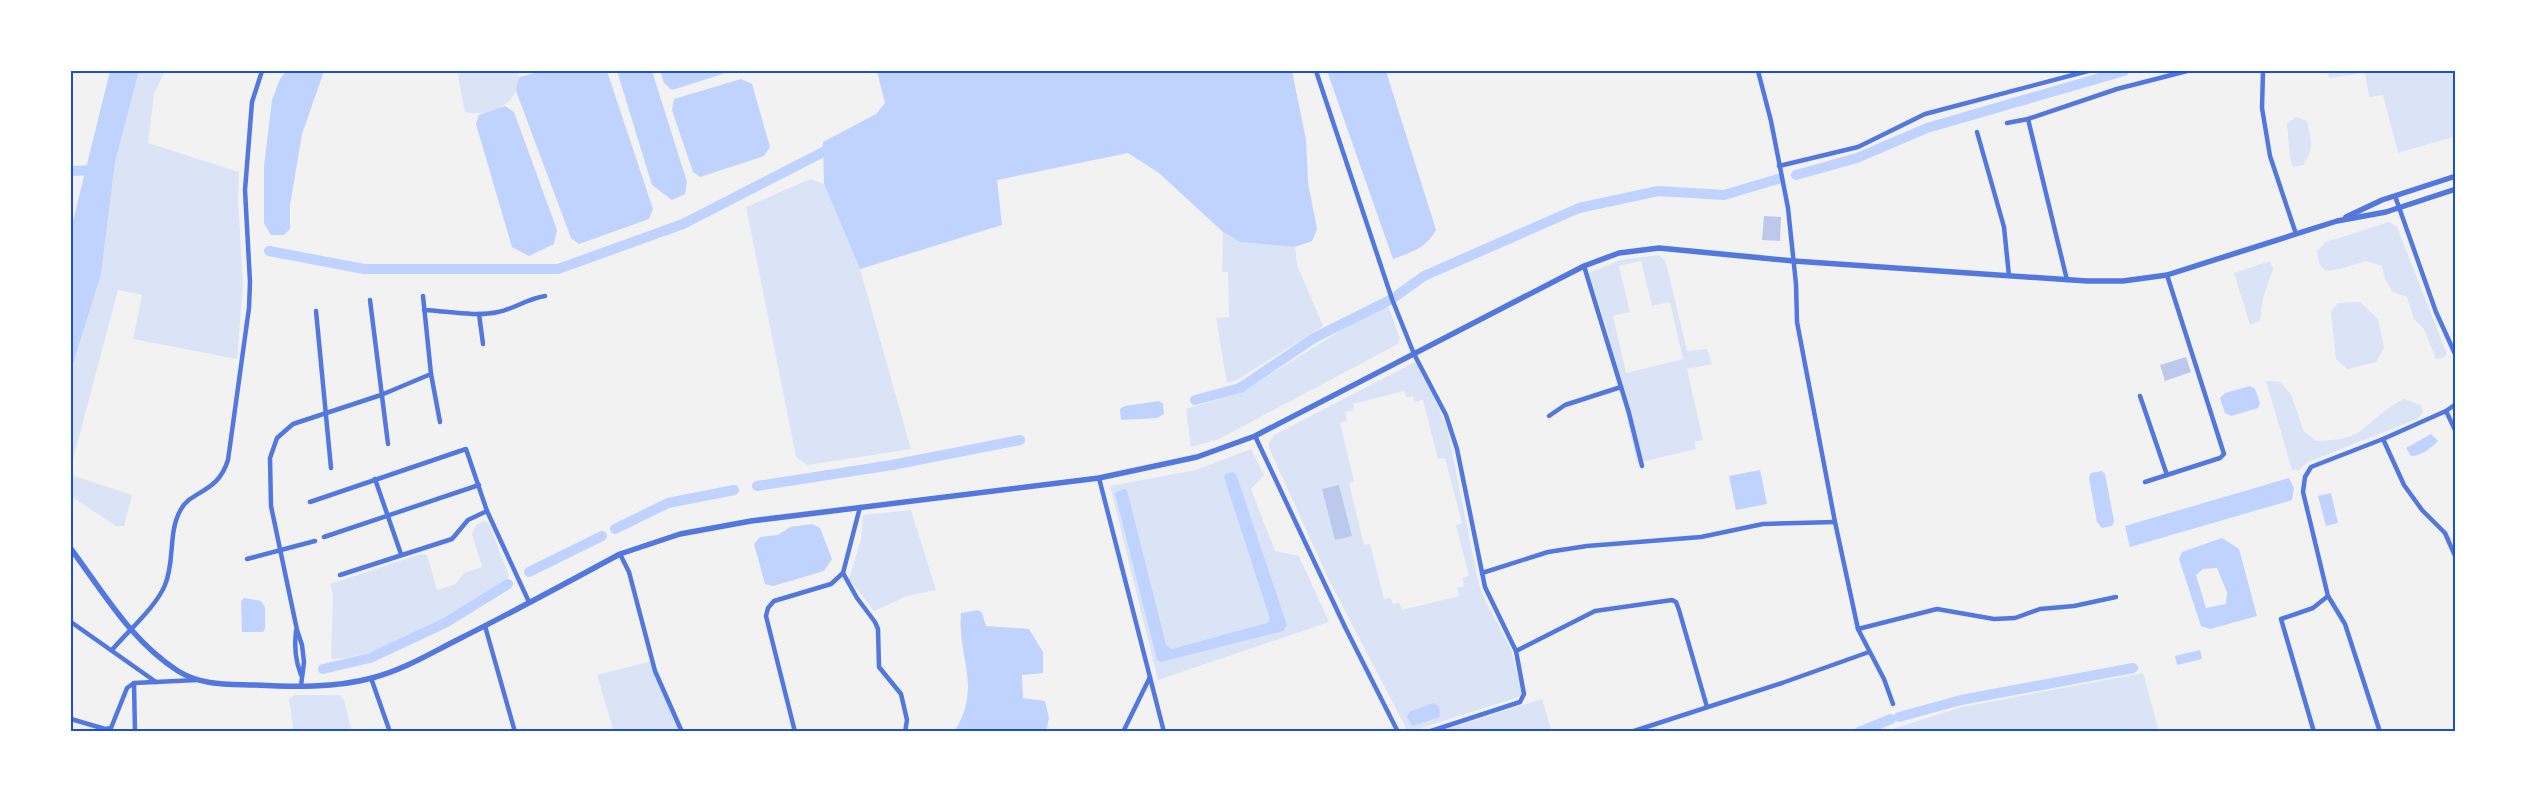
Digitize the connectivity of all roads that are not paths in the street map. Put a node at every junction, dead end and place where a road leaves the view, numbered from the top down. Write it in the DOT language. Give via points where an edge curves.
graph roads {
  1 [pos="262,71"];
  2 [pos="1316,71"];
  3 [pos="1758,71"];
  4 [pos="2088,71"];
  5 [pos="2187,71"];
  6 [pos="2263,71"];
  7 [pos="2028,119"];
  8 [pos="2007,123"];
  9 [pos="1977,132"];
  10 [pos="1780,166"];
  11 [pos="2456,176"];
  12 [pos="2456,188"];
  13 [pos="2395,196"];
  14 [pos="2398,208"];
  15 [pos="2337,221"];
  16 [pos="2296,234"];
  17 [pos="1794,261"];
  18 [pos="1584,266"];
  19 [pos="2009,276"];
  20 [pos="2167,276"];
  21 [pos="2067,280"];
  22 [pos="423,296"];
  23 [pos="545,296"];
  24 [pos="370,300"];
  25 [pos="424,310"];
  26 [pos="316,311"];
  27 [pos="478,314"];
  28 [pos="483,344"];
  29 [pos="1414,354"];
  30 [pos="2456,356"];
  31 [pos="431,374"];
  32 [pos="1621,387"];
  33 [pos="381,395"];
  34 [pos="2140,396"];
  35 [pos="2456,404"];
  36 [pos="2446,411"];
  37 [pos="324,415"];
  38 [pos="1549,416"];
  39 [pos="440,422"];
  40 [pos="2456,432"];
  41 [pos="1255,436"];
  42 [pos="2383,439"];
  43 [pos="388,444"];
  44 [pos="1642,466"];
  45 [pos="331,468"];
  46 [pos="2167,475"];
  47 [pos="1099,478"];
  48 [pos="375,479"];
  49 [pos="2145,482"];
  50 [pos="479,485"];
  51 [pos="310,502"];
  52 [pos="860,507"];
  53 [pos="487,511"];
  54 [pos="387,516"];
  55 [pos="1835,522"];
  56 [pos="324,537"];
  57 [pos="315,541"];
  58 [pos="71,550"];
  59 [pos="279,550"];
  60 [pos="401,554"];
  61 [pos="620,554"];
  62 [pos="2456,558"];
  63 [pos="247,559"];
  64 [pos="843,573"];
  65 [pos="1482,573"];
  66 [pos="340,575"];
  67 [pos="2328,596"];
  68 [pos="2116,597"];
  69 [pos="529,602"];
  70 [pos="71,622"];
  71 [pos="485,626"];
  72 [pos="130,629"];
  73 [pos="1858,629"];
  74 [pos="297,630"];
  75 [pos="112,650"];
  76 [pos="1516,651"];
  77 [pos="1869,652"];
  78 [pos="301,676"];
  79 [pos="1150,677"];
  80 [pos="371,678"];
  81 [pos="197,680"];
  82 [pos="157,682"];
  83 [pos="134,683"];
  84 [pos="301,686"];
  85 [pos="1893,704"];
  86 [pos="1707,707"];
  87 [pos="71,719"];
  88 [pos="135,732"];
  89 [pos="390,732"];
  90 [pos="515,732"];
  91 [pos="682,732"];
  92 [pos="795,732"];
  93 [pos="905,732"];
  94 [pos="1123,732"];
  95 [pos="1164,732"];
  96 [pos="1398,732"];
  97 [pos="1428,732"];
  98 [pos="1631,732"];
  99 [pos="2314,732"];
  100 [pos="2380,732"];
  1 -- 72 [label="street" via="252,102 245,190 249,308 228,460 216,484 181,509 166,584"];
  2 -- 29 [label="street" via="1392,299"];
  3 -- 10 [label="street"];
  4 -- 10 [label="street" via="1925,114 1858,146"];
  5 -- 7 [label="street" via="2100,94"];
  6 -- 16 [label="street" via="2262,108 2270,156"];
  7 -- 8 [label="street"];
  7 -- 21 [label="street"];
  9 -- 19 [label="street" via="2004,227"];
  10 -- 17 [label="street"];
  11 -- 13 [label="street"];
  12 -- 14 [label="street"];
  13 -- 14 [label="street"];
  13 -- 15 [label="street"];
  14 -- 15 [label="street"];
  14 -- 30 [label="street" via="2436,312"];
  15 -- 16 [label="street"];
  16 -- 20 [label="street"];
  17 -- 18 [label="street" via="1659,248 1618,253"];
  17 -- 19 [label="street"];
  17 -- 55 [label="street" via="1797,322"];
  18 -- 29 [label="street"];
  18 -- 32 [label="street"];
  19 -- 21 [label="street"];
  20 -- 21 [label="street" via="2123,281"];
  20 -- 46 [label="street" via="2224,449 2220,458"];
  22 -- 25 [label="street"];
  23 -- 27 [label="street" via="529,298 498,312"];
  24 -- 33 [label="street"];
  25 -- 27 [label="street"];
  25 -- 31 [label="street"];
  26 -- 37 [label="street"];
  27 -- 28 [label="street"];
  29 -- 41 [label="street"];
  29 -- 65 [label="street" via="1446,415 1457,449"];
  31 -- 33 [label="street"];
  31 -- 39 [label="street"];
  32 -- 38 [label="street" via="1565,405"];
  32 -- 44 [label="street"];
  33 -- 37 [label="street"];
  33 -- 43 [label="street"];
  34 -- 46 [label="street"];
  35 -- 36 [label="street"];
  36 -- 40 [label="street"];
  36 -- 42 [label="street"];
  37 -- 45 [label="street"];
  37 -- 59 [label="street" via="293,424 277,438 270,458 271,506"];
  41 -- 47 [label="street" via="1198,457"];
  41 -- 96 [label="street"];
  42 -- 62 [label="street" via="2404,485 2449,538"];
  42 -- 67 [label="street" via="2311,467 2305,477 2303,492"];
  46 -- 49 [label="street"];
  47 -- 52 [label="street"];
  47 -- 79 [label="street"];
  48 -- 50 [label="street" via="466,449"];
  48 -- 51 [label="street"];
  48 -- 54 [label="street"];
  50 -- 53 [label="street"];
  50 -- 54 [label="street"];
  52 -- 61 [label="street" via="680,534"];
  52 -- 64 [label="street"];
  53 -- 60 [label="street" via="468,520 452,539"];
  53 -- 69 [label="street"];
  54 -- 56 [label="street"];
  54 -- 60 [label="street"];
  55 -- 65 [label="street" via="1763,524 1701,537 1587,546 1548,552"];
  55 -- 73 [label="street"];
  57 -- 59 [label="street"];
  58 -- 72 [label="street"];
  59 -- 63 [label="street"];
  59 -- 74 [label="street"];
  60 -- 66 [label="street"];
  61 -- 69 [label="street"];
  61 -- 91 [label="street" via="629,572 656,671"];
  64 -- 92 [label="street" via="831,584 774,602 768,608 766,616"];
  64 -- 93 [label="street" via="878,629 879,667 901,694 906,714"];
  65 -- 76 [label="street" via="1491,601"];
  67 -- 99 [label="street" via="2313,608 2281,619"];
  67 -- 100 [label="street" via="2345,624"];
  68 -- 73 [label="street" via="2040,609 2015,618 1989,618 1937,609"];
  69 -- 71 [label="street"];
  70 -- 75 [label="street"];
  71 -- 80 [label="street" via="414,662"];
  71 -- 90 [label="street"];
  72 -- 75 [label="street"];
  72 -- 81 [label="street" via="156,656"];
  73 -- 77 [label="street"];
  74 -- 78 [label="street" via="304,662"];
  74 -- 78 [label="street" via="294,646"];
  75 -- 82 [label="street"];
  76 -- 86 [label="street" via="1595,611 1672,600 1679,610"];
  76 -- 97 [label="street" via="1524,694 1520,702"];
  77 -- 85 [label="street" via="1884,678"];
  77 -- 86 [label="street"];
  78 -- 84 [label="street"];
  79 -- 94 [label="street"];
  79 -- 95 [label="street"];
  80 -- 84 [label="street"];
  80 -- 89 [label="street"];
  81 -- 82 [label="street"];
  81 -- 84 [label="street"];
  82 -- 83 [label="street"];
  83 -- 87 [label="street" via="127,688 111,728"];
  83 -- 88 [label="street"];
  86 -- 98 [label="street"];
}
